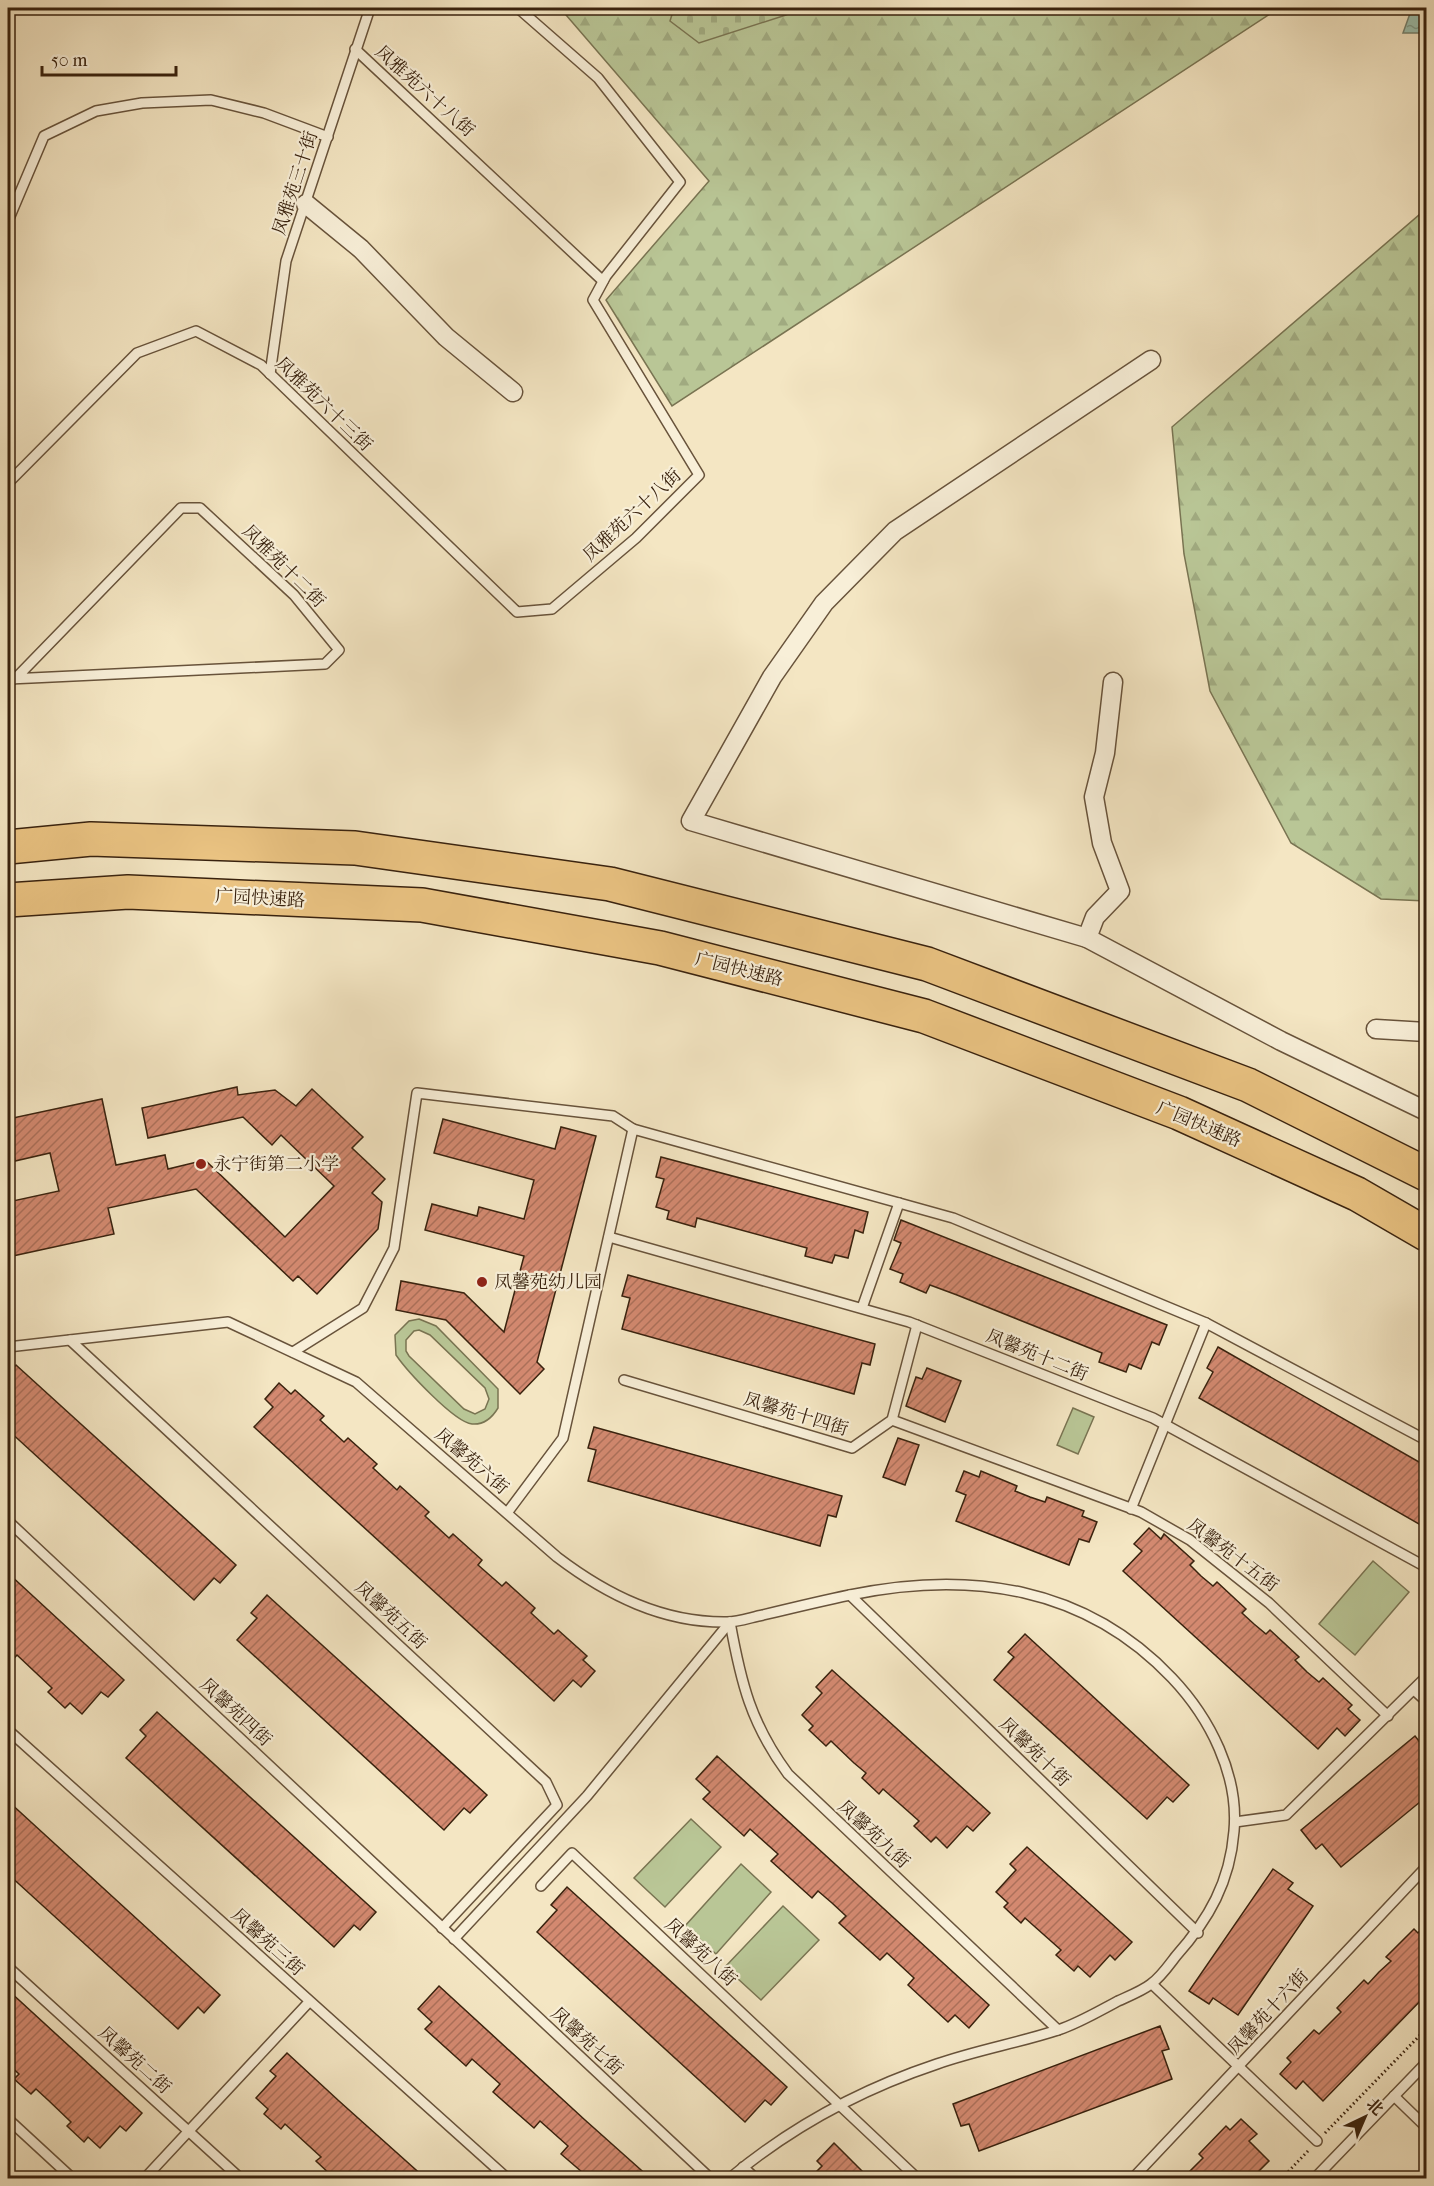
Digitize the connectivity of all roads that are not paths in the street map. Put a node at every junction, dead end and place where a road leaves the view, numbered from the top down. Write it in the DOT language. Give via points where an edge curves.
graph roads {
  1 [pos="370,8"];
  2 [pos="518,8"];
  3 [pos="356,49"];
  4 [pos="328,137"];
  5 [pos="306,204"];
  6 [pos="8,221"];
  7 [pos="603,281"];
  8 [pos="1152,360"];
  9 [pos="270,374"];
  10 [pos="513,392"];
  11 [pos="8,483"];
  12 [pos="518,612"];
  13 [pos="11,679"];
  14 [pos="1113,682"];
  15 [pos="8,847"];
  16 [pos="8,900"];
  17 [pos="1087,938"];
  18 [pos="1376,1029"];
  19 [pos="1426,1032"];
  20 [pos="1426,1111"];
  21 [pos="633,1129"];
  22 [pos="1426,1174"];
  23 [pos="899,1203"];
  24 [pos="1426,1234"];
  25 [pos="609,1237"];
  26 [pos="862,1308"];
  27 [pos="1206,1323"];
  28 [pos="917,1325"];
  29 [pos="70,1340"];
  30 [pos="8,1347"];
  31 [pos="293,1352"];
  32 [pos="624,1380"];
  33 [pos="892,1419"];
  34 [pos="1165,1425"];
  35 [pos="1426,1440"];
  36 [pos="1131,1509"];
  37 [pos="507,1514"];
  38 [pos="8,1521"];
  39 [pos="1426,1567"];
  40 [pos="850,1595"];
  41 [pos="730,1622"];
  42 [pos="1426,1677"];
  43 [pos="1414,1690"];
  44 [pos="1426,1701"];
  45 [pos="1388,1716"];
  46 [pos="8,1731"];
  47 [pos="1235,1822"];
  48 [pos="1426,1868"];
  49 [pos="541,1886"];
  50 [pos="442,1928"];
  51 [pos="1198,1933"];
  52 [pos="454,1939"];
  53 [pos="8,1967"];
  54 [pos="1152,1984"];
  55 [pos="309,2002"];
  56 [pos="1058,2030"];
  57 [pos="1426,2063"];
  58 [pos="1238,2067"];
  59 [pos="1394,2096"];
  60 [pos="840,2106"];
  61 [pos="8,2119"];
  62 [pos="1426,2127"];
  63 [pos="189,2132"];
  64 [pos="1317,2141"];
  65 [pos="743,2168"];
  66 [pos="1319,2177"];
  67 [pos="72,2178"];
  68 [pos="145,2178"];
  69 [pos="240,2178"];
  70 [pos="507,2178"];
  71 [pos="710,2178"];
  72 [pos="730,2178"];
  73 [pos="754,2178"];
  74 [pos="917,2178"];
  75 [pos="1133,2178"];
  1 -- 3 [label="lane, 凤雅苑三十街"];
  2 -- 7 [label="lane, 凤雅苑六十八街" via="598,78 680,182"];
  3 -- 4 [label="lane, 凤雅苑三十街"];
  3 -- 7 [label="lane, 凤雅苑六十八街"];
  4 -- 5 [label="lane, 凤雅苑三十街"];
  4 -- 6 [label="lane" via="264,113 211,100 142,103 96,111 44,136"];
  5 -- 9 [label="lane, 凤雅苑三十街" via="286,261"];
  5 -- 10 [label="street" via="361,249 446,337"];
  7 -- 12 [label="lane, 凤雅苑六十八街" via="593,300 699,475 636,538 552,609"];
  8 -- 17 [label="street" via="887,539 824,603 772,676 691,821"];
  9 -- 11 [label="lane, 凤雅苑六十三街" via="261,365 196,331 137,353"];
  9 -- 12 [label="lane, 凤雅苑六十三街"];
  13 -- 13 [label="lane, 凤雅苑十二街" via="325,664 339,650 294,595 200,508 181,508"];
  14 -- 17 [label="street" via="1105,753 1094,797 1102,843 1120,891 1095,917"];
  15 -- 22 [label="highway" via="91,839 356,848 610,884 927,964 1248,1085"];
  16 -- 24 [label="highway, 广园快速路" via="128,892 422,905 660,948 924,1017 1179,1113 1357,1194"];
  17 -- 20 [label="street" via="1281,1041"];
  18 -- 19 [label="street"];
  21 -- 23 [label="lane"];
  21 -- 25 [label="lane"];
  21 -- 31 [label="lane" via="613,1116 417,1093 394,1248 363,1308"];
  23 -- 26 [label="lane"];
  23 -- 27 [label="lane" via="953,1218"];
  25 -- 26 [label="lane, 凤馨苑十二街"];
  25 -- 37 [label="lane" via="563,1438"];
  26 -- 28 [label="lane, 凤馨苑十二街"];
  27 -- 34 [label="lane"];
  27 -- 35 [label="lane"];
  28 -- 33 [label="lane"];
  28 -- 34 [label="lane, 凤馨苑十二街"];
  29 -- 30 [label="lane, 凤馨苑六街"];
  29 -- 31 [label="lane, 凤馨苑六街" via="228,1322"];
  29 -- 50 [label="lane, 凤馨苑五街" via="546,1782 557,1805"];
  31 -- 37 [label="lane, 凤馨苑六街" via="356,1382"];
  32 -- 33 [label="lane, 凤馨苑十四街" via="852,1448"];
  33 -- 36 [label="lane, 凤馨苑十五街"];
  34 -- 36 [label="lane"];
  34 -- 39 [label="lane, 凤馨苑十二街"];
  36 -- 45 [label="lane, 凤馨苑十五街" via="1190,1540 1261,1596"];
  37 -- 41 [label="lane, 凤馨苑六街" via="587,1580 620,1599 693,1620"];
  38 -- 50 [label="lane, 凤馨苑四街"];
  40 -- 41 [label="lane, 凤馨苑六街"];
  40 -- 47 [label="lane, 凤馨苑六街" via="894,1587 982,1586 1030,1593 1092,1616 1155,1660 1203,1719 1221,1752 1231,1786"];
  40 -- 51 [label="lane, 凤馨苑十街"];
  41 -- 52 [label="lane" via="587,1796"];
  41 -- 56 [label="lane, 凤馨苑九街" via="747,1701 764,1740 788,1774"];
  42 -- 43 [label="lane"];
  43 -- 44 [label="lane"];
  43 -- 45 [label="lane"];
  45 -- 47 [label="lane" via="1286,1815"];
  46 -- 55 [label="lane, 凤馨苑三街"];
  47 -- 51 [label="lane, 凤馨苑六街" via="1225,1880"];
  48 -- 58 [label="lane, 凤馨苑十六街"];
  49 -- 60 [label="lane, 凤馨苑八街" via="572,1853"];
  50 -- 52 [label="lane, 凤馨苑七街"];
  51 -- 54 [label="lane, 凤馨苑六街"];
  52 -- 71 [label="lane, 凤馨苑七街"];
  53 -- 63 [label="lane, 凤馨苑二街"];
  54 -- 56 [label="lane"];
  54 -- 58 [label="lane"];
  55 -- 63 [label="lane"];
  55 -- 70 [label="lane, 凤馨苑三街"];
  56 -- 60 [label="lane" via="935,2064"];
  57 -- 59 [label="lane"];
  58 -- 64 [label="lane"];
  58 -- 75 [label="lane, 凤馨苑十六街"];
  59 -- 62 [label="lane"];
  59 -- 66 [label="lane"];
  60 -- 65 [label="lane" via="782,2139"];
  60 -- 74 [label="lane"];
  61 -- 67 [label="lane"];
  63 -- 68 [label="lane"];
  63 -- 69 [label="lane, 凤馨苑二街"];
  65 -- 72 [label="lane"];
  65 -- 73 [label="lane"];
}
